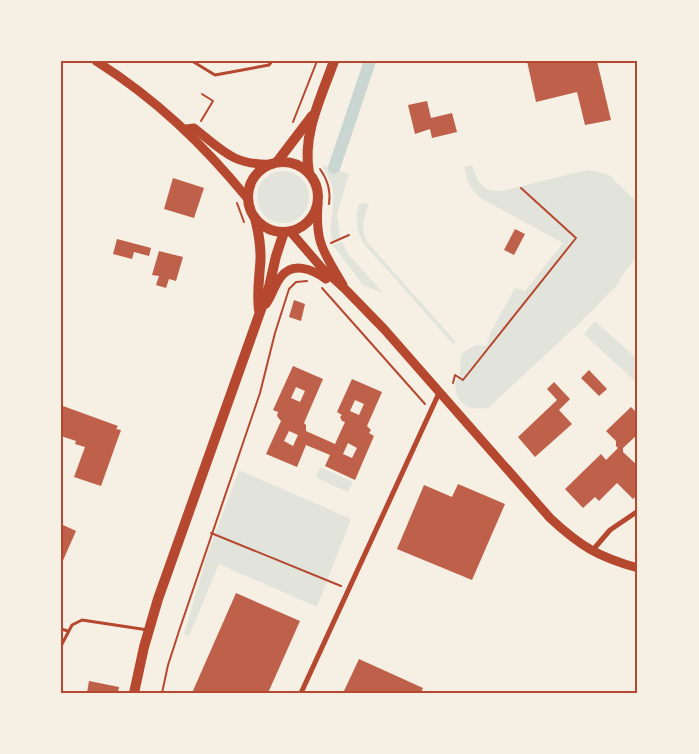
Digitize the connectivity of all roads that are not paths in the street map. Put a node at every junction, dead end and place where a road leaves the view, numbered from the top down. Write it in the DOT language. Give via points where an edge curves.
graph roads {
  1 [pos="96,61"];
  2 [pos="192,61"];
  3 [pos="272,61"];
  4 [pos="334,61"];
  5 [pos="314,113"];
  6 [pos="186,129"];
  7 [pos="275,163"];
  8 [pos="309,173"];
  9 [pos="248,199"];
  10 [pos="318,204"];
  11 [pos="255,218"];
  12 [pos="287,232"];
  13 [pos="346,290"];
  14 [pos="260,311"];
  15 [pos="439,393"];
  16 [pos="638,511"];
  17 [pos="592,551"];
  18 [pos="638,568"];
  19 [pos="61,628"];
  20 [pos="148,630"];
  21 [pos="68,632"];
  22 [pos="61,646"];
  23 [pos="134,693"];
  24 [pos="301,693"];
  1 -- 6 [label="street" via="145,94"];
  2 -- 3 [label="lane" via="215,76 270,65"];
  4 -- 5 [label="main road"];
  5 -- 7 [label="main road"];
  5 -- 8 [label="main road" via="307,148"];
  6 -- 7 [label="street" via="194,128 238,160"];
  6 -- 9 [label="street"];
  7 -- 8 [label="main road" via="292,163"];
  7 -- 9 [label="main road" via="255,177"];
  8 -- 10 [label="main road" via="317,186"];
  9 -- 11 [label="main road"];
  10 -- 12 [label="main road" via="308,222"];
  10 -- 13 [label="street" via="318,238"];
  11 -- 12 [label="main road" via="268,228"];
  11 -- 14 [label="main road" via="260,243 257,295"];
  12 -- 13 [label="street"];
  12 -- 14 [label="main road" via="276,256"];
  13 -- 14 [label="street" via="313,270 292,269 282,275"];
  13 -- 15 [label="street"];
  14 -- 20 [label="main road"];
  15 -- 17 [label="street" via="550,518"];
  15 -- 24 [label="street"];
  16 -- 17 [label="street" via="610,530"];
  17 -- 18 [label="street"];
  19 -- 21 [label="lane"];
  20 -- 21 [label="lane" via="82,620 72,625"];
  20 -- 23 [label="main road"];
  21 -- 22 [label="lane"];
}
